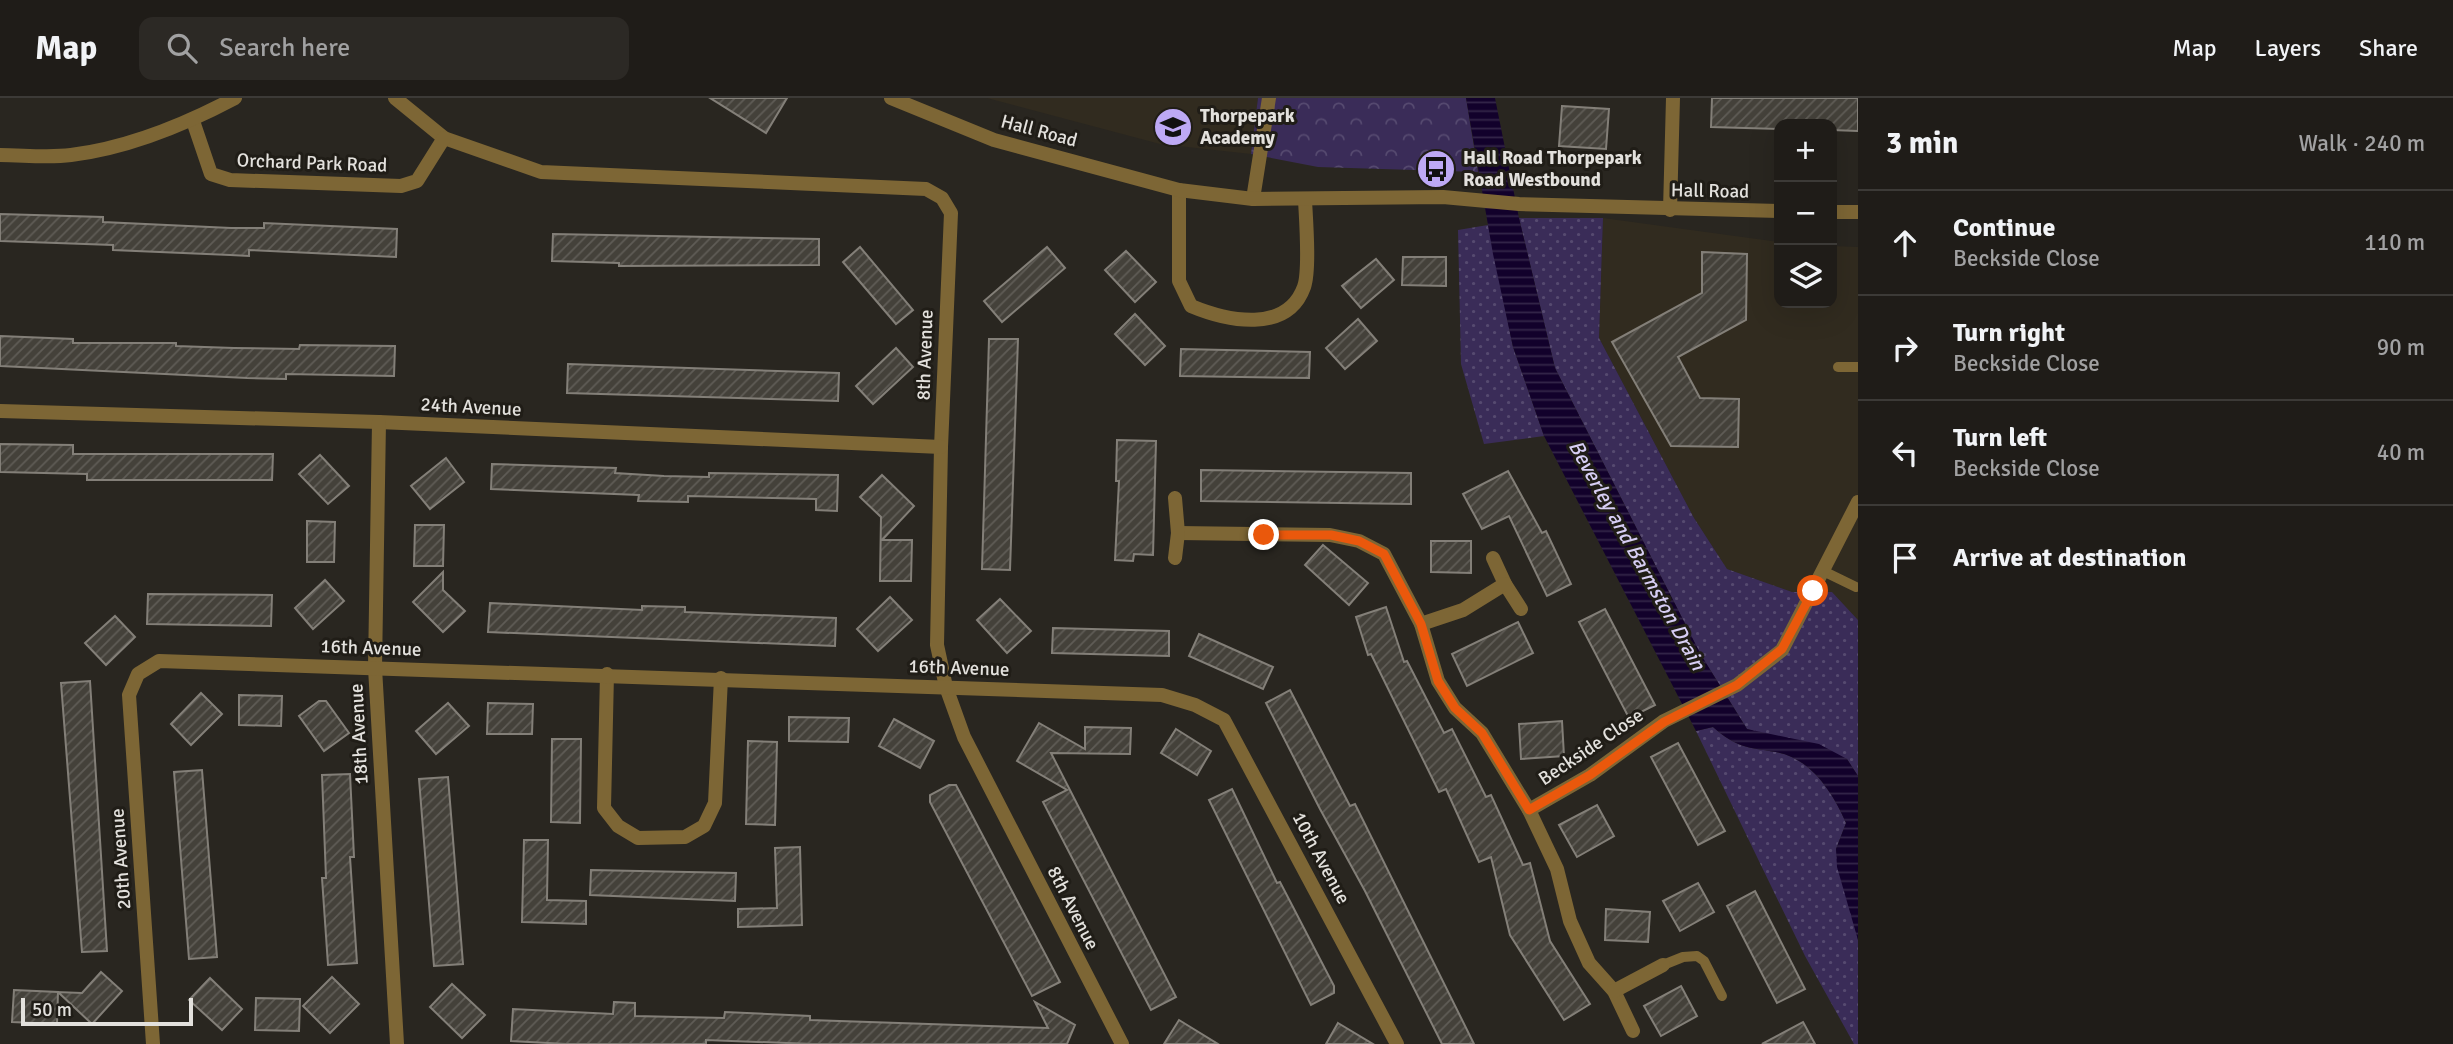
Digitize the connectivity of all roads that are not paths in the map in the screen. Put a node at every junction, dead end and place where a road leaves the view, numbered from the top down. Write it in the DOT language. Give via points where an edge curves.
graph roads {
  1 [pos="233,98"];
  2 [pos="395,98"];
  3 [pos="891,98"];
  4 [pos="1269,98"];
  5 [pos="1673,98"];
  6 [pos="192,121"];
  7 [pos="444,138"];
  8 [pos="0,155"];
  9 [pos="1179,190"];
  10 [pos="1253,199"];
  11 [pos="1305,200"];
  12 [pos="1670,210"];
  13 [pos="1774,211"];
  14 [pos="1837,212"];
  15 [pos="1858,212"];
  16 [pos="1838,367"];
  17 [pos="1858,368"];
  18 [pos="0,411"];
  19 [pos="379,422"];
  20 [pos="941,447"];
  21 [pos="1175,498"];
  22 [pos="1858,502"];
  23 [pos="1178,533"];
  24 [pos="1175,558"];
  25 [pos="1493,558"];
  26 [pos="1823,571"];
  27 [pos="1505,584"];
  28 [pos="1856,587"];
  29 [pos="1521,609"];
  30 [pos="1421,624"];
  31 [pos="374,668"];
  32 [pos="138,674"];
  33 [pos="607,674"];
  34 [pos="721,678"];
  35 [pos="946,687"];
  36 [pos="1195,705"];
  37 [pos="1529,810"];
  38 [pos="1663,965"];
  39 [pos="1614,991"];
  40 [pos="1722,996"];
  41 [pos="1633,1031"];
  42 [pos="153,1044"];
  43 [pos="397,1044"];
  44 [pos="1122,1044"];
  45 [pos="1397,1044"];
  1 -- 6 [label="street"];
  2 -- 7 [label="street, 8th Avenue"];
  3 -- 9 [label="street, Hall Road" via="994,139"];
  4 -- 10 [label="street"];
  5 -- 12 [label="street"];
  6 -- 7 [label="street, Orchard Park Road" via="211,174 230,180 401,186 417,181"];
  6 -- 8 [label="street" via="70,155"];
  7 -- 20 [label="street, 8th Avenue" via="541,172 926,188 942,198 951,213"];
  9 -- 10 [label="street, Hall Road"];
  9 -- 11 [label="street" via="1179,281 1191,306 1217,317 1272,320 1294,305 1305,285"];
  10 -- 11 [label="street, Hall Road"];
  11 -- 12 [label="street, Hall Road" via="1443,197"];
  12 -- 13 [label="street, Hall Road"];
  14 -- 15 [label="street"];
  16 -- 17 [label="lane"];
  18 -- 19 [label="street, 24th Avenue"];
  19 -- 20 [label="street, 24th Avenue"];
  19 -- 31 [label="street, 18th Avenue"];
  20 -- 35 [label="street, 8th Avenue" via="937,645"];
  21 -- 23 [label="street"];
  22 -- 26 [label="street, Beckside Close"];
  23 -- 24 [label="street"];
  23 -- 30 [label="street, Beckside Close" via="1331,535 1359,541 1384,554"];
  25 -- 27 [label="street"];
  26 -- 28 [label="lane"];
  26 -- 37 [label="street, Beckside Close" via="1782,649 1737,685 1664,722 1590,775"];
  27 -- 29 [label="street"];
  27 -- 30 [label="street" via="1463,610"];
  30 -- 37 [label="street, Beckside Close" via="1438,681 1455,708 1482,733"];
  31 -- 32 [label="street, 16th Avenue" via="159,661"];
  31 -- 33 [label="street, 16th Avenue"];
  31 -- 43 [label="street, 18th Avenue"];
  32 -- 42 [label="street, 20th Avenue" via="129,695"];
  33 -- 34 [label="street, 16th Avenue"];
  33 -- 34 [label="street" via="604,808 618,826 638,838 685,837 704,826 715,803"];
  34 -- 35 [label="street, 16th Avenue"];
  35 -- 36 [label="street, 16th Avenue" via="1162,695"];
  35 -- 44 [label="street, 8th Avenue" via="964,737"];
  36 -- 45 [label="street, 10th Avenue" via="1224,720"];
  37 -- 39 [label="street, Beckside Close" via="1557,869 1570,921 1584,953"];
  38 -- 39 [label="street"];
  38 -- 40 [label="lane" via="1697,956"];
  39 -- 41 [label="street, Beckside Close"];
}
